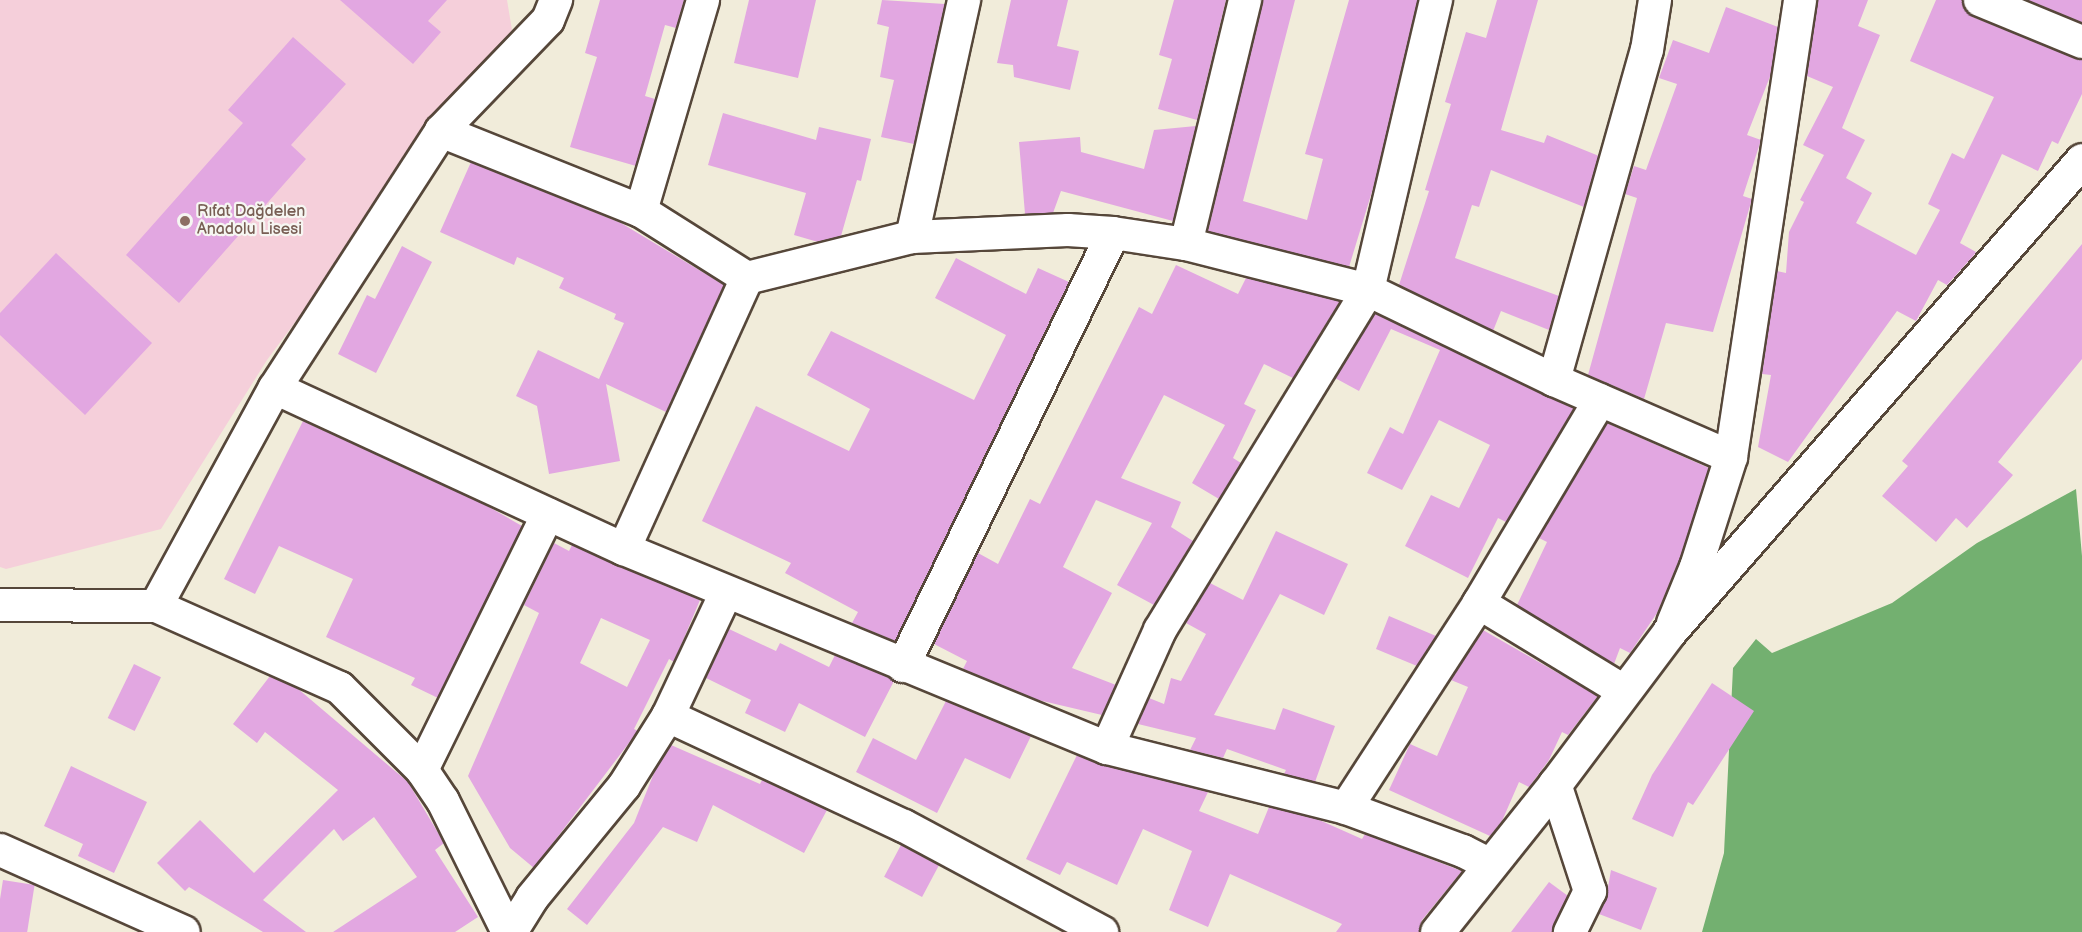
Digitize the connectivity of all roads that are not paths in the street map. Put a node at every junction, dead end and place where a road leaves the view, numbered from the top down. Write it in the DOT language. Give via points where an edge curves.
graph roads {
  1 [pos="556,0"];
  2 [pos="703,0"];
  3 [pos="964,0"];
  4 [pos="1245,0"];
  5 [pos="1436,0"];
  6 [pos="1655,0"];
  7 [pos="1800,0"];
  8 [pos="1980,0"];
  9 [pos="2082,42"];
  10 [pos="441,131"];
  11 [pos="2082,160"];
  12 [pos="641,211"];
  13 [pos="1113,234"];
  14 [pos="912,237"];
  15 [pos="1186,244"];
  16 [pos="747,278"];
  17 [pos="1368,290"];
  18 [pos="1554,380"];
  19 [pos="275,388"];
  20 [pos="1600,400"];
  21 [pos="1731,457"];
  22 [pos="548,514"];
  23 [pos="624,549"];
  24 [pos="726,593"];
  25 [pos="1479,603"];
  26 [pos="0,605"];
  27 [pos="156,606"];
  28 [pos="1669,632"];
  29 [pos="903,666"];
  30 [pos="1624,691"];
  31 [pos="668,716"];
  32 [pos="1107,748"];
  33 [pos="422,770"];
  34 [pos="1556,784"];
  35 [pos="1346,808"];
  36 [pos="0,850"];
  37 [pos="1488,864"];
  38 [pos="184,932"];
  39 [pos="509,932"];
  40 [pos="1102,932"];
  41 [pos="1437,932"];
  42 [pos="1570,932"];
  1 -- 10 [label="street" via="548,20"];
  2 -- 12 [label="street"];
  3 -- 14 [label="street"];
  4 -- 15 [label="street"];
  5 -- 17 [label="street"];
  6 -- 18 [label="street" via="1647,50"];
  7 -- 21 [label="street"];
  8 -- 9 [label="street"];
  10 -- 12 [label="street"];
  10 -- 19 [label="street"];
  11 -- 28 [label="street"];
  12 -- 16 [label="street"];
  13 -- 14 [label="street" via="1068,230"];
  13 -- 15 [label="street"];
  13 -- 29 [label="street"];
  14 -- 16 [label="street"];
  15 -- 17 [label="street"];
  16 -- 23 [label="street"];
  17 -- 18 [label="street"];
  17 -- 32 [label="street" via="1160,630"];
  18 -- 20 [label="street"];
  19 -- 22 [label="street"];
  19 -- 27 [label="street"];
  20 -- 21 [label="street"];
  20 -- 25 [label="street"];
  21 -- 28 [label="street" via="1696,567"];
  22 -- 23 [label="street"];
  22 -- 33 [label="street"];
  23 -- 24 [label="street"];
  24 -- 29 [label="street"];
  24 -- 31 [label="street"];
  25 -- 30 [label="street"];
  25 -- 35 [label="street"];
  26 -- 27 [label="street"];
  27 -- 33 [label="street" via="340,688"];
  28 -- 30 [label="street"];
  29 -- 32 [label="street"];
  30 -- 34 [label="street"];
  31 -- 39 [label="street" via="624,786"];
  31 -- 40 [label="street" via="904,826"];
  32 -- 35 [label="street"];
  33 -- 39 [label="street" via="443,801"];
  34 -- 37 [label="street"];
  34 -- 42 [label="street" via="1590,891"];
  35 -- 37 [label="street"];
  36 -- 38 [label="street"];
  37 -- 41 [label="street"];
}
